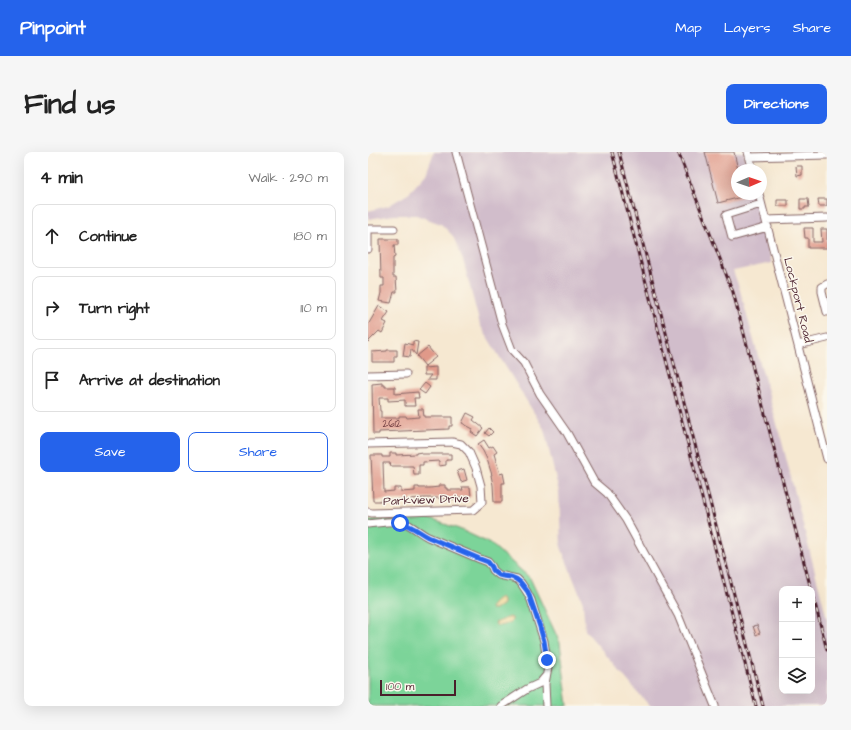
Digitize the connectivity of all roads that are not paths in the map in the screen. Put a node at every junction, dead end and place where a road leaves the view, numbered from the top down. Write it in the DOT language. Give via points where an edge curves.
graph roads {
  1 [pos="456,152"];
  2 [pos="749,154"];
  3 [pos="827,155"];
  4 [pos="752,164"];
  5 [pos="761,200"];
  6 [pos="762,204"];
  7 [pos="827,218"];
  8 [pos="767,223"];
  9 [pos="368,229"];
  10 [pos="394,229"];
  11 [pos="368,249"];
  12 [pos="822,286"];
  13 [pos="827,312"];
  14 [pos="827,338"];
  15 [pos="798,345"];
  16 [pos="406,374"];
  17 [pos="368,375"];
  18 [pos="368,444"];
  19 [pos="827,459"];
  20 [pos="368,512"];
  21 [pos="368,524"];
  22 [pos="543,686"];
  23 [pos="501,706"];
  24 [pos="546,706"];
  25 [pos="715,706"];
  1 -- 25 [label="street" via="502,324 512,350 524,363 594,482 608,493 626,520 678,615"];
  2 -- 3 [label="street"];
  2 -- 4 [label="street"];
  5 -- 6 [label="street, Lockport Road"];
  6 -- 8 [label="street, Lockport Road"];
  6 -- 8 [label="street" via="726,215 732,237"];
  7 -- 8 [label="street"];
  8 -- 15 [label="street, Lockport Road"];
  9 -- 10 [label="street"];
  9 -- 11 [label="street"];
  12 -- 13 [label="street"];
  14 -- 15 [label="street"];
  15 -- 19 [label="street, Lockport Road"];
  16 -- 17 [label="street"];
  18 -- 20 [label="street, Parkview Drive" via="461,444 469,452 476,468 482,502 474,510"];
  21 -- 22 [label="street" via="395,522 408,525 428,537 488,562 499,575 511,577 521,583 528,592 544,641 548,667"];
  22 -- 23 [label="street" via="527,690"];
  22 -- 24 [label="street"];
}
